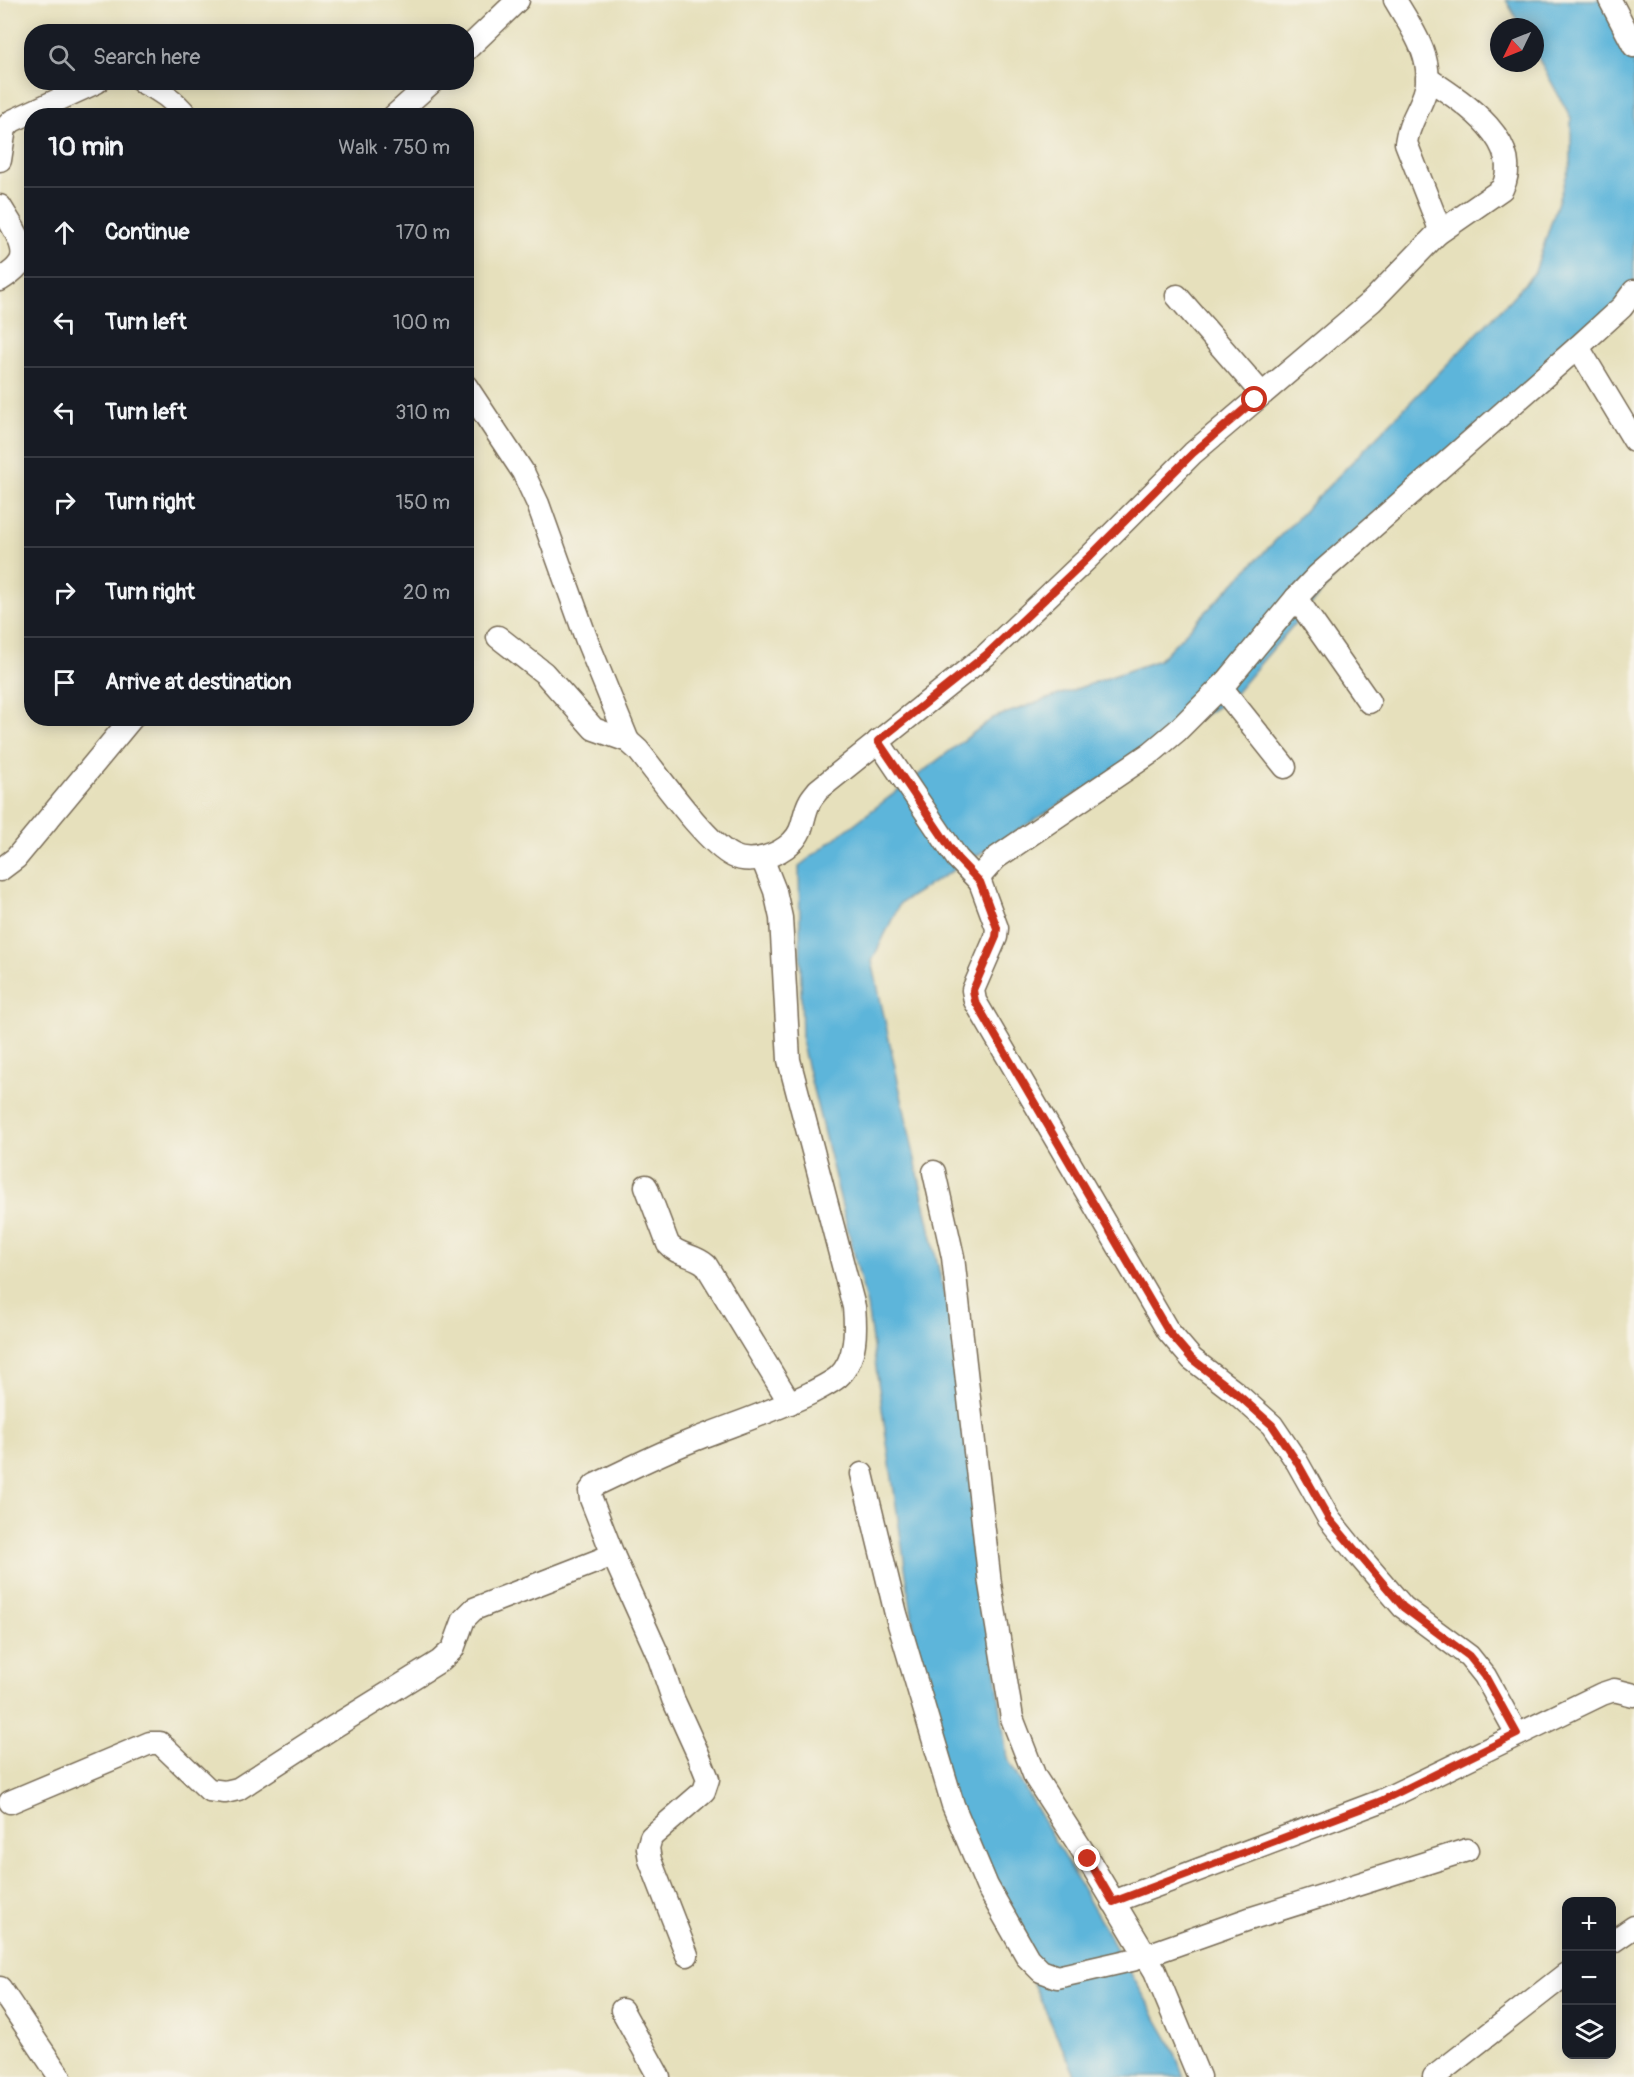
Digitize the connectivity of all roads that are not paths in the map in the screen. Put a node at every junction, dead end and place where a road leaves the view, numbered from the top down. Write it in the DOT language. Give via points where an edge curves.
graph roads {
  1 [pos="518,0"];
  2 [pos="1395,0"];
  3 [pos="1610,0"];
  4 [pos="474,42"];
  5 [pos="1634,46"];
  6 [pos="1428,78"];
  7 [pos="80,90"];
  8 [pos="161,90"];
  9 [pos="423,90"];
  10 [pos="40,108"];
  11 [pos="180,108"];
  12 [pos="403,108"];
  13 [pos="24,115"];
  14 [pos="0,160"];
  15 [pos="0,206"];
  16 [pos="1437,234"];
  17 [pos="0,280"];
  18 [pos="1634,291"];
  19 [pos="1177,296"];
  20 [pos="1578,347"];
  21 [pos="1262,394"];
  22 [pos="474,398"];
  23 [pos="1634,440"];
  24 [pos="1296,598"];
  25 [pos="498,636"];
  26 [pos="1221,687"];
  27 [pos="1369,702"];
  28 [pos="125,726"];
  29 [pos="628,741"];
  30 [pos="878,741"];
  31 [pos="1285,767"];
  32 [pos="762,858"];
  33 [pos="0,870"];
  34 [pos="980,882"];
  35 [pos="934,1172"];
  36 [pos="646,1186"];
  37 [pos="790,1403"];
  38 [pos="862,1474"];
  39 [pos="612,1556"];
  40 [pos="1634,1695"];
  41 [pos="1517,1734"];
  42 [pos="10,1802"];
  43 [pos="1467,1850"];
  44 [pos="1113,1902"];
  45 [pos="1634,1927"];
  46 [pos="1616,1939"];
  47 [pos="687,1955"];
  48 [pos="1141,1958"];
  49 [pos="1562,1977"];
  50 [pos="0,1988"];
  51 [pos="622,2010"];
  52 [pos="60,2077"];
  53 [pos="659,2077"];
  54 [pos="1199,2077"];
  55 [pos="1434,2077"];
  1 -- 4 [label="street"];
  2 -- 6 [label="street" via="1423,53"];
  3 -- 5 [label="street"];
  6 -- 16 [label="street" via="1406,143 1439,227"];
  6 -- 16 [label="street" via="1493,131 1508,170 1502,189"];
  7 -- 10 [label="street"];
  8 -- 11 [label="street"];
  9 -- 12 [label="street"];
  13 -- 14 [label="street" via="5,128"];
  15 -- 17 [label="street" via="23,255 20,263"];
  16 -- 21 [label="street" via="1372,301"];
  18 -- 20 [label="street"];
  19 -- 21 [label="street"];
  20 -- 23 [label="street"];
  20 -- 24 [label="street"];
  21 -- 30 [label="street" via="1193,453 986,655"];
  22 -- 29 [label="street" via="524,472"];
  24 -- 26 [label="street"];
  24 -- 27 [label="street"];
  25 -- 29 [label="street" via="544,673 594,729"];
  26 -- 31 [label="street"];
  26 -- 34 [label="street" via="1152,752 996,858 981,875"];
  28 -- 33 [label="street" via="16,858"];
  29 -- 32 [label="street" via="717,844 732,856 745,860"];
  30 -- 32 [label="street" via="818,790 810,801 801,833 791,844"];
  30 -- 34 [label="street" via="957,858"];
  32 -- 37 [label="street" via="781,918 789,1060 854,1307 856,1328 853,1348 838,1377"];
  34 -- 41 [label="street" via="997,928 973,990 975,1001 1168,1331 1192,1359 1272,1425 1329,1519 1403,1607 1469,1656 1485,1676"];
  35 -- 44 [label="street" via="953,1257 990,1584 1012,1718 1035,1777"];
  36 -- 37 [label="street" via="668,1244 706,1265"];
  37 -- 39 [label="street" via="690,1441 594,1485 591,1499"];
  38 -- 48 [label="street" via="896,1614 953,1805 987,1886 1028,1958 1041,1971 1057,1977"];
  39 -- 42 [label="street" via="474,1610 464,1618 453,1649 440,1661 238,1789 209,1790 160,1743 150,1743"];
  39 -- 47 [label="street" via="658,1655 708,1779 704,1791 651,1837 648,1848"];
  40 -- 41 [label="street" via="1614,1690"];
  41 -- 44 [label="street" via="1381,1801"];
  43 -- 48 [label="street" via="1249,1919"];
  44 -- 48 [label="street"];
  45 -- 46 [label="street"];
  48 -- 54 [label="street" via="1155,1971"];
  49 -- 55 [label="street"];
  50 -- 52 [label="street"];
  51 -- 53 [label="street"];
}
